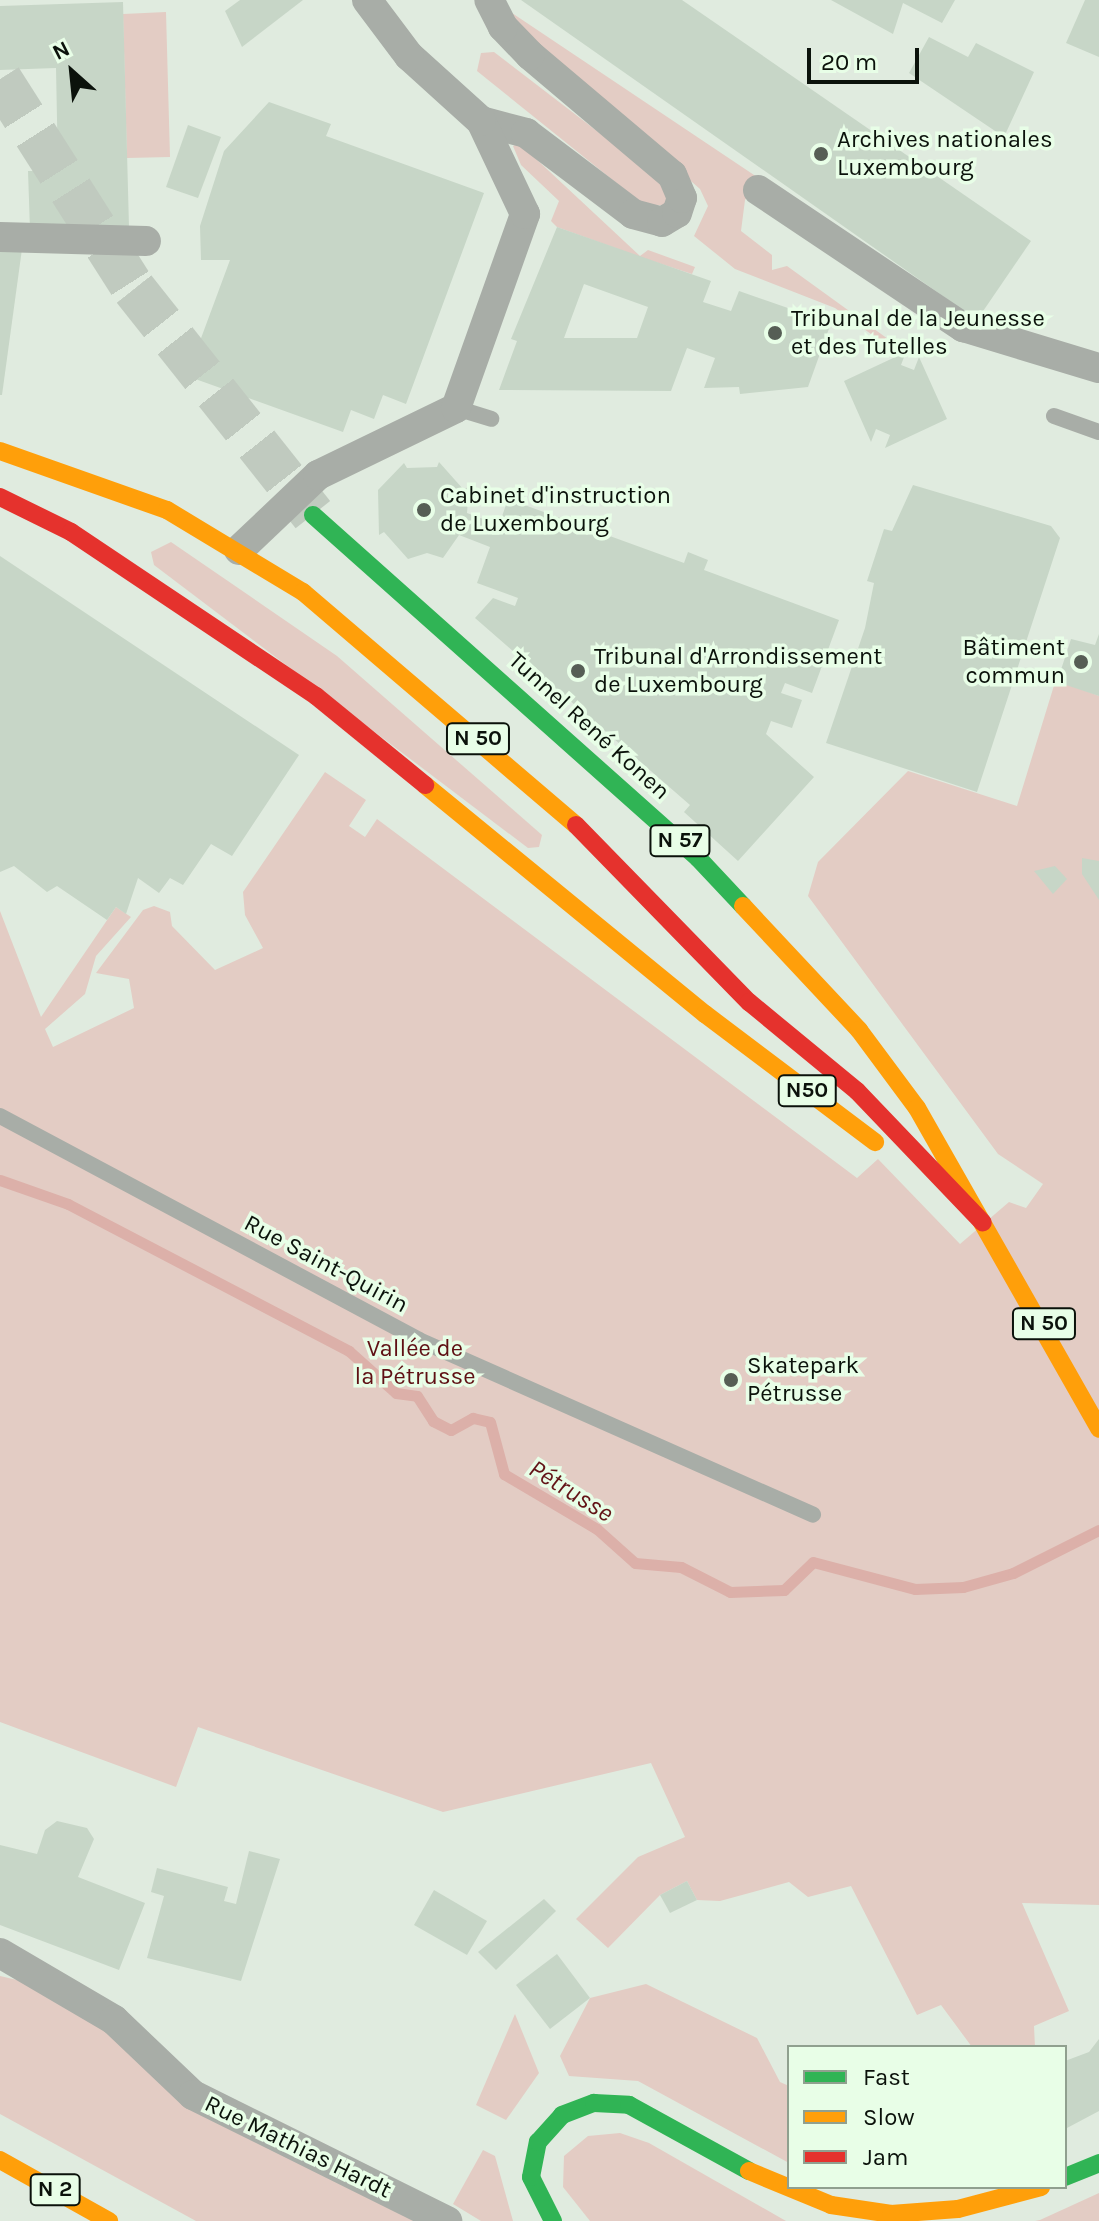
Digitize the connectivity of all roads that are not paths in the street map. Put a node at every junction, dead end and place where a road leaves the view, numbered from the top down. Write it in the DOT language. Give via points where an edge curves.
graph roads {
  1 [pos="367,0"];
  2 [pos="489,0"];
  3 [pos="481,121"];
  4 [pos="758,190"];
  5 [pos="0,237"];
  6 [pos="146,241"];
  7 [pos="1099,368"];
  8 [pos="456,408"];
  9 [pos="1054,416"];
  10 [pos="491,419"];
  11 [pos="1099,432"];
  12 [pos="0,451"];
  13 [pos="82,478"];
  14 [pos="0,497"];
  15 [pos="167,510"];
  16 [pos="313,515"];
  17 [pos="146,528"];
  18 [pos="71,532"];
  19 [pos="133,545"];
  20 [pos="239,550"];
  21 [pos="124,566"];
  22 [pos="568,817"];
  23 [pos="568,848"];
  24 [pos="554,863"];
  25 [pos="524,867"];
  26 [pos="744,905"];
  27 [pos="633,956"];
  28 [pos="684,958"];
  29 [pos="0,1116"];
  30 [pos="983,1223"];
  31 [pos="1099,1429"];
  32 [pos="813,1515"];
  33 [pos="0,1953"];
  34 [pos="0,2160"];
  35 [pos="1099,2163"];
  36 [pos="1067,2176"];
  37 [pos="787,2188"];
  38 [pos="790,2189"];
  39 [pos="1033,2189"];
  40 [pos="109,2221"];
  41 [pos="447,2221"];
  42 [pos="553,2221"];
  1 -- 3 [label="street" via="409,56"];
  2 -- 3 [label="street" via="503,27 530,55 672,175 682,198 677,213 662,222 633,214 526,133"];
  3 -- 8 [label="street" via="525,214"];
  4 -- 7 [label="street" via="963,327"];
  5 -- 6 [label="street"];
  8 -- 10 [label="lane"];
  8 -- 20 [label="street" via="318,475"];
  9 -- 11 [label="lane"];
  12 -- 13 [label="main road, N 50"];
  13 -- 15 [label="main road, N 50"];
  13 -- 18 [label="main road"];
  14 -- 18 [label="main road, N 50"];
  15 -- 17 [label="main road"];
  15 -- 20 [label="main road, N 50"];
  16 -- 26 [label="main road, Tunnel René Konen / N 57" via="649,811"];
  18 -- 21 [label="main road, N 50"];
  19 -- 21 [label="main road"];
  20 -- 22 [label="main road, N 50" via="365,639"];
  21 -- 25 [label="main road, N 50" via="316,696"];
  22 -- 23 [label="main road"];
  22 -- 28 [label="main road, N 50"];
  24 -- 25 [label="main road"];
  25 -- 27 [label="main road, N 50"];
  26 -- 28 [label="main road"];
  26 -- 30 [label="main road, Tunnel René Konen / N 57" via="867,1041 917,1108"];
  27 -- 28 [label="main road, N 50"];
  27 -- 30 [label="main road, N50"];
  28 -- 30 [label="main road, N 50" via="857,1091"];
  29 -- 32 [label="lane, Rue Saint-Quirin" via="419,1340"];
  30 -- 31 [label="main road, N 50"];
  33 -- 41 [label="street, Rue Mathias Hardt" via="114,2020 193,2095"];
  34 -- 40 [label="main road, N 2"];
  35 -- 36 [label="main road"];
  37 -- 42 [label="main road" via="629,2105 594,2103 562,2115 538,2142 531,2177"];
  38 -- 39 [label="main road" via="831,2205 891,2214 958,2209"];
}
